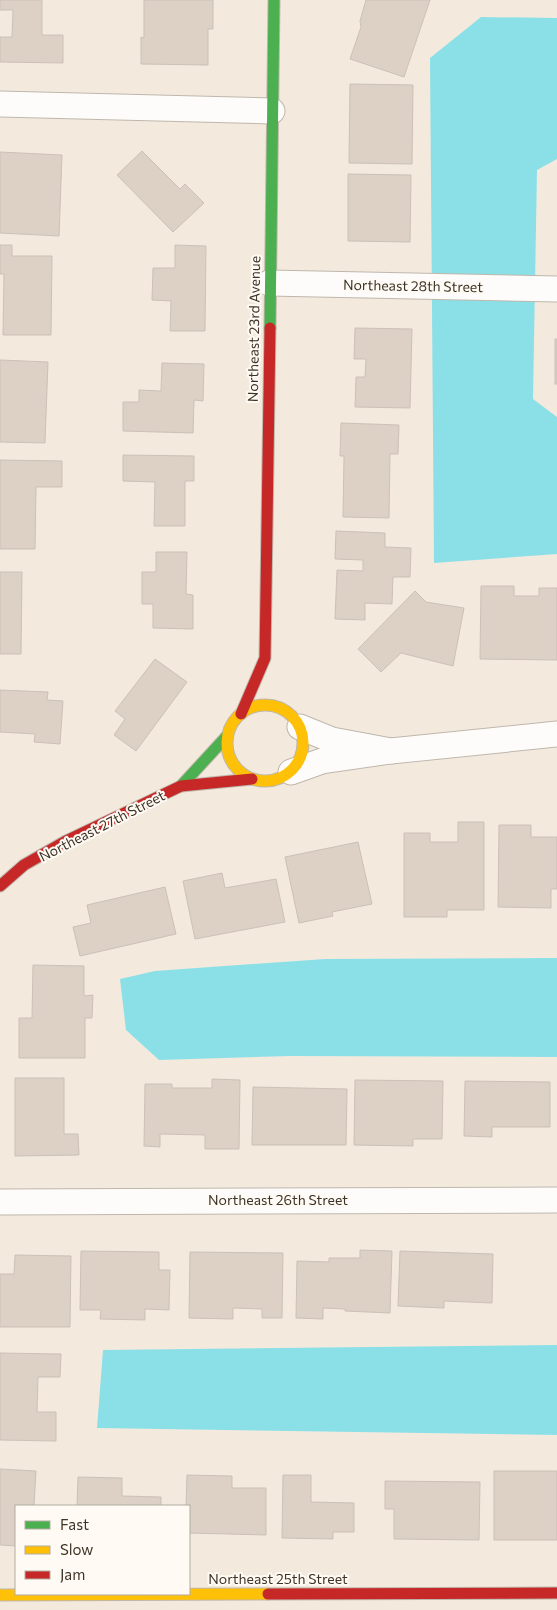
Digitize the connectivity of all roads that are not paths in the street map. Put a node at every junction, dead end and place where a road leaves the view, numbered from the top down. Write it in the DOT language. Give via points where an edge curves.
graph roads {
  1 [pos="274,0"];
  2 [pos="0,104"];
  3 [pos="272,111"];
  4 [pos="269,283"];
  5 [pos="554,289"];
  6 [pos="265,658"];
  7 [pos="273,677"];
  8 [pos="281,695"];
  9 [pos="241,714"];
  10 [pos="294,720"];
  11 [pos="557,734"];
  12 [pos="227,736"];
  13 [pos="390,752"];
  14 [pos="291,772"];
  15 [pos="252,779"];
  16 [pos="181,786"];
  17 [pos="1,884"];
  18 [pos="557,1200"];
  19 [pos="0,1202"];
  20 [pos="557,1593"];
  21 [pos="190,1594"];
  22 [pos="0,1595"];
  23 [pos="15,1595"];
  1 -- 3 [label="street, Northeast 23rd Avenue"];
  2 -- 3 [label="street"];
  3 -- 4 [label="street, Northeast 23rd Avenue"];
  4 -- 5 [label="street, Northeast 28th Street"];
  4 -- 6 [label="street, Northeast 23rd Avenue"];
  6 -- 7 [label="street, Northeast 23rd Avenue"];
  6 -- 9 [label="street, Northeast 23rd Avenue"];
  8 -- 10 [label="street"];
  9 -- 10 [label="street" via="252,707 265,705 277,708"];
  9 -- 12 [label="street" via="234,720"];
  10 -- 13 [label="street" via="332,740"];
  10 -- 14 [label="street" via="304,743"];
  11 -- 13 [label="street"];
  12 -- 15 [label="street" via="231,762"];
  12 -- 16 [label="street, Northeast 27th Street"];
  13 -- 14 [label="street" via="322,761"];
  14 -- 15 [label="street" via="265,782"];
  15 -- 16 [label="street, Northeast 27th Street"];
  16 -- 17 [label="street, Northeast 27th Street" via="66,841"];
  18 -- 19 [label="street, Northeast 26th Street"];
  20 -- 21 [label="street, Northeast 25th Street"];
  22 -- 23 [label="street, Northeast 25th Street"];
}
